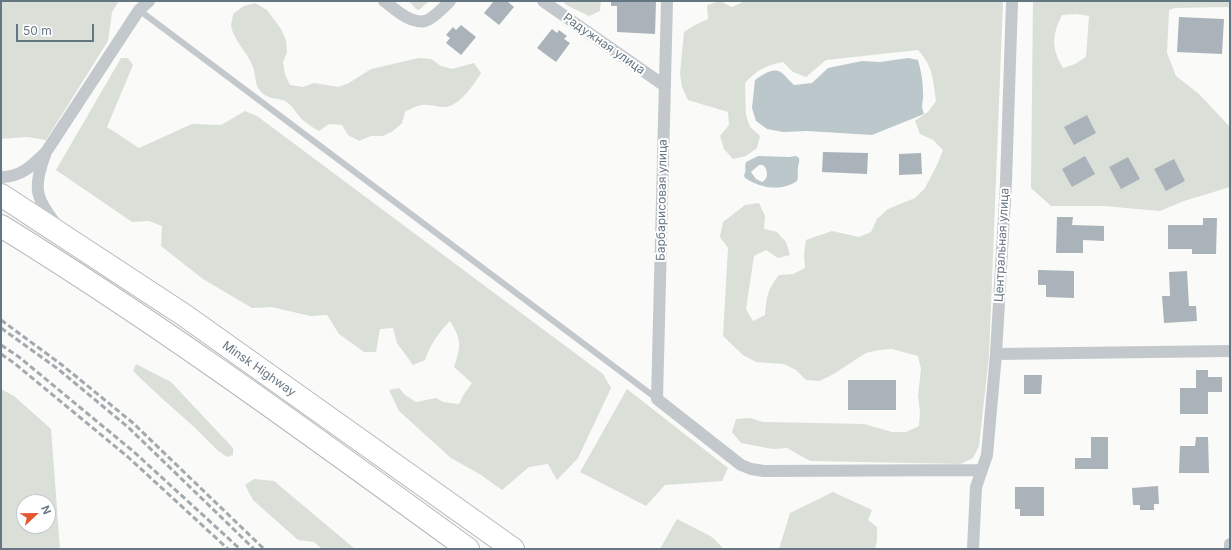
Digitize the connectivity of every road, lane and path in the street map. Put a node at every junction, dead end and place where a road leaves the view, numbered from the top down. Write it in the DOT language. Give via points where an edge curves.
graph roads {
  1 [pos="149,1"];
  2 [pos="384,1"];
  3 [pos="450,1"];
  4 [pos="543,1"];
  5 [pos="667,1"];
  6 [pos="1012,1"];
  7 [pos="137,6"];
  8 [pos="665,86"];
  9 [pos="46,152"];
  10 [pos="1,177"];
  11 [pos="1,195"];
  12 [pos="1,226"];
  13 [pos="75,243"];
  14 [pos="1230,351"];
  15 [pos="996,354"];
  16 [pos="657,399"];
  17 [pos="981,470"];
  18 [pos="1230,544"];
  19 [pos="468,549"];
  20 [pos="513,549"];
  21 [pos="973,549"];
  22 [pos="1230,549"];
  1 -- 7 [label="street"];
  2 -- 3 [label="street" via="414,20 426,21"];
  4 -- 8 [label="street, Радужная улица"];
  5 -- 8 [label="street, Барбарисовая улица"];
  6 -- 15 [label="street, Центральная улица" via="1006,182"];
  7 -- 9 [label="street"];
  7 -- 16 [label="lane"];
  8 -- 16 [label="street, Барбарисовая улица"];
  9 -- 10 [label="street" via="20,174"];
  9 -- 13 [label="street" via="38,177 37,192 48,215 60,231"];
  11 -- 13 [label="highway, Minsk Highway"];
  12 -- 19 [label="highway, Minsk Highway" via="139,316"];
  13 -- 20 [label="highway, Minsk Highway" via="184,315"];
  14 -- 15 [label="street"];
  15 -- 17 [label="street, Центральная улица" via="987,455"];
  16 -- 17 [label="street" via="741,465 751,469"];
  17 -- 21 [label="street, Центральная улица" via="976,487"];
  18 -- 22 [label="street"];
}
